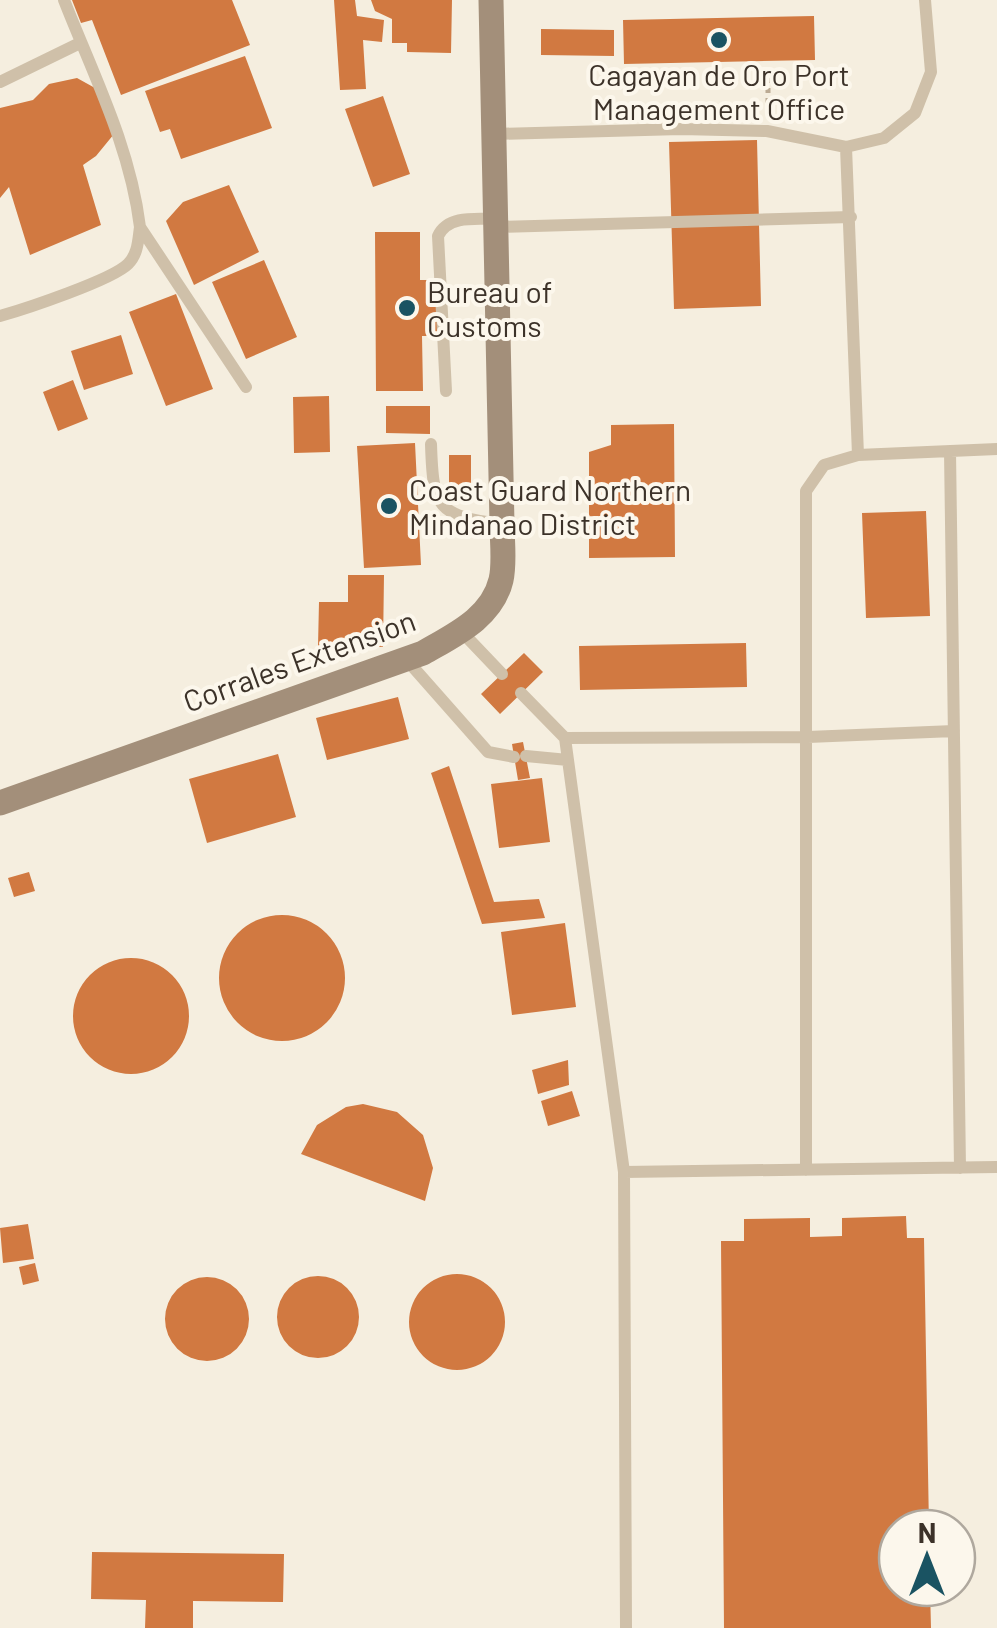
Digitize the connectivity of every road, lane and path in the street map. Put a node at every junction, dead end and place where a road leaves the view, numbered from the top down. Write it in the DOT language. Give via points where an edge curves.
graph roads {
  1 [pos="64,0"];
  2 [pos="491,0"];
  3 [pos="925,0"];
  4 [pos="80,43"];
  5 [pos="768,71"];
  6 [pos="0,82"];
  7 [pos="768,130"];
  8 [pos="495,134"];
  9 [pos="846,148"];
  10 [pos="851,217"];
  11 [pos="496,223"];
  12 [pos="140,227"];
  13 [pos="0,316"];
  14 [pos="246,388"];
  15 [pos="446,391"];
  16 [pos="431,444"];
  17 [pos="997,450"];
  18 [pos="950,451"];
  19 [pos="858,454"];
  20 [pos="502,524"];
  21 [pos="461,631"];
  22 [pos="406,658"];
  23 [pos="502,674"];
  24 [pos="521,693"];
  25 [pos="954,731"];
  26 [pos="808,737"];
  27 [pos="565,738"];
  28 [pos="568,760"];
  29 [pos="0,804"];
  30 [pos="960,1168"];
  31 [pos="997,1168"];
  32 [pos="806,1170"];
  33 [pos="624,1172"];
  34 [pos="626,1628"];
  1 -- 4 [label="lane"];
  2 -- 8 [label="main road, Corrales Extension"];
  3 -- 9 [label="lane" via="931,72 916,113 884,138"];
  4 -- 6 [label="lane"];
  4 -- 12 [label="lane" via="110,108"];
  5 -- 7 [label="path"];
  7 -- 8 [label="lane"];
  7 -- 9 [label="lane"];
  8 -- 11 [label="main road, Corrales Extension"];
  9 -- 10 [label="lane"];
  10 -- 11 [label="lane"];
  10 -- 19 [label="lane"];
  11 -- 15 [label="lane" via="452,221 438,236"];
  11 -- 20 [label="main road, Corrales Extension"];
  12 -- 13 [label="lane" via="126,267"];
  12 -- 14 [label="lane"];
  16 -- 20 [label="lane" via="432,485 440,504 461,519"];
  17 -- 18 [label="lane"];
  18 -- 19 [label="lane"];
  18 -- 25 [label="lane"];
  19 -- 26 [label="lane" via="824,465 806,491"];
  20 -- 21 [label="main road, Corrales Extension" via="501,579 490,607"];
  21 -- 22 [label="main road, Corrales Extension"];
  21 -- 23 [label="lane"];
  22 -- 28 [label="lane" via="488,752"];
  22 -- 29 [label="main road, Corrales Extension"];
  24 -- 27 [label="lane"];
  25 -- 26 [label="lane"];
  25 -- 30 [label="lane"];
  26 -- 27 [label="lane"];
  26 -- 32 [label="lane"];
  27 -- 28 [label="lane"];
  28 -- 33 [label="lane"];
  30 -- 31 [label="lane"];
  30 -- 32 [label="lane"];
  32 -- 33 [label="lane"];
  33 -- 34 [label="lane"];
}
